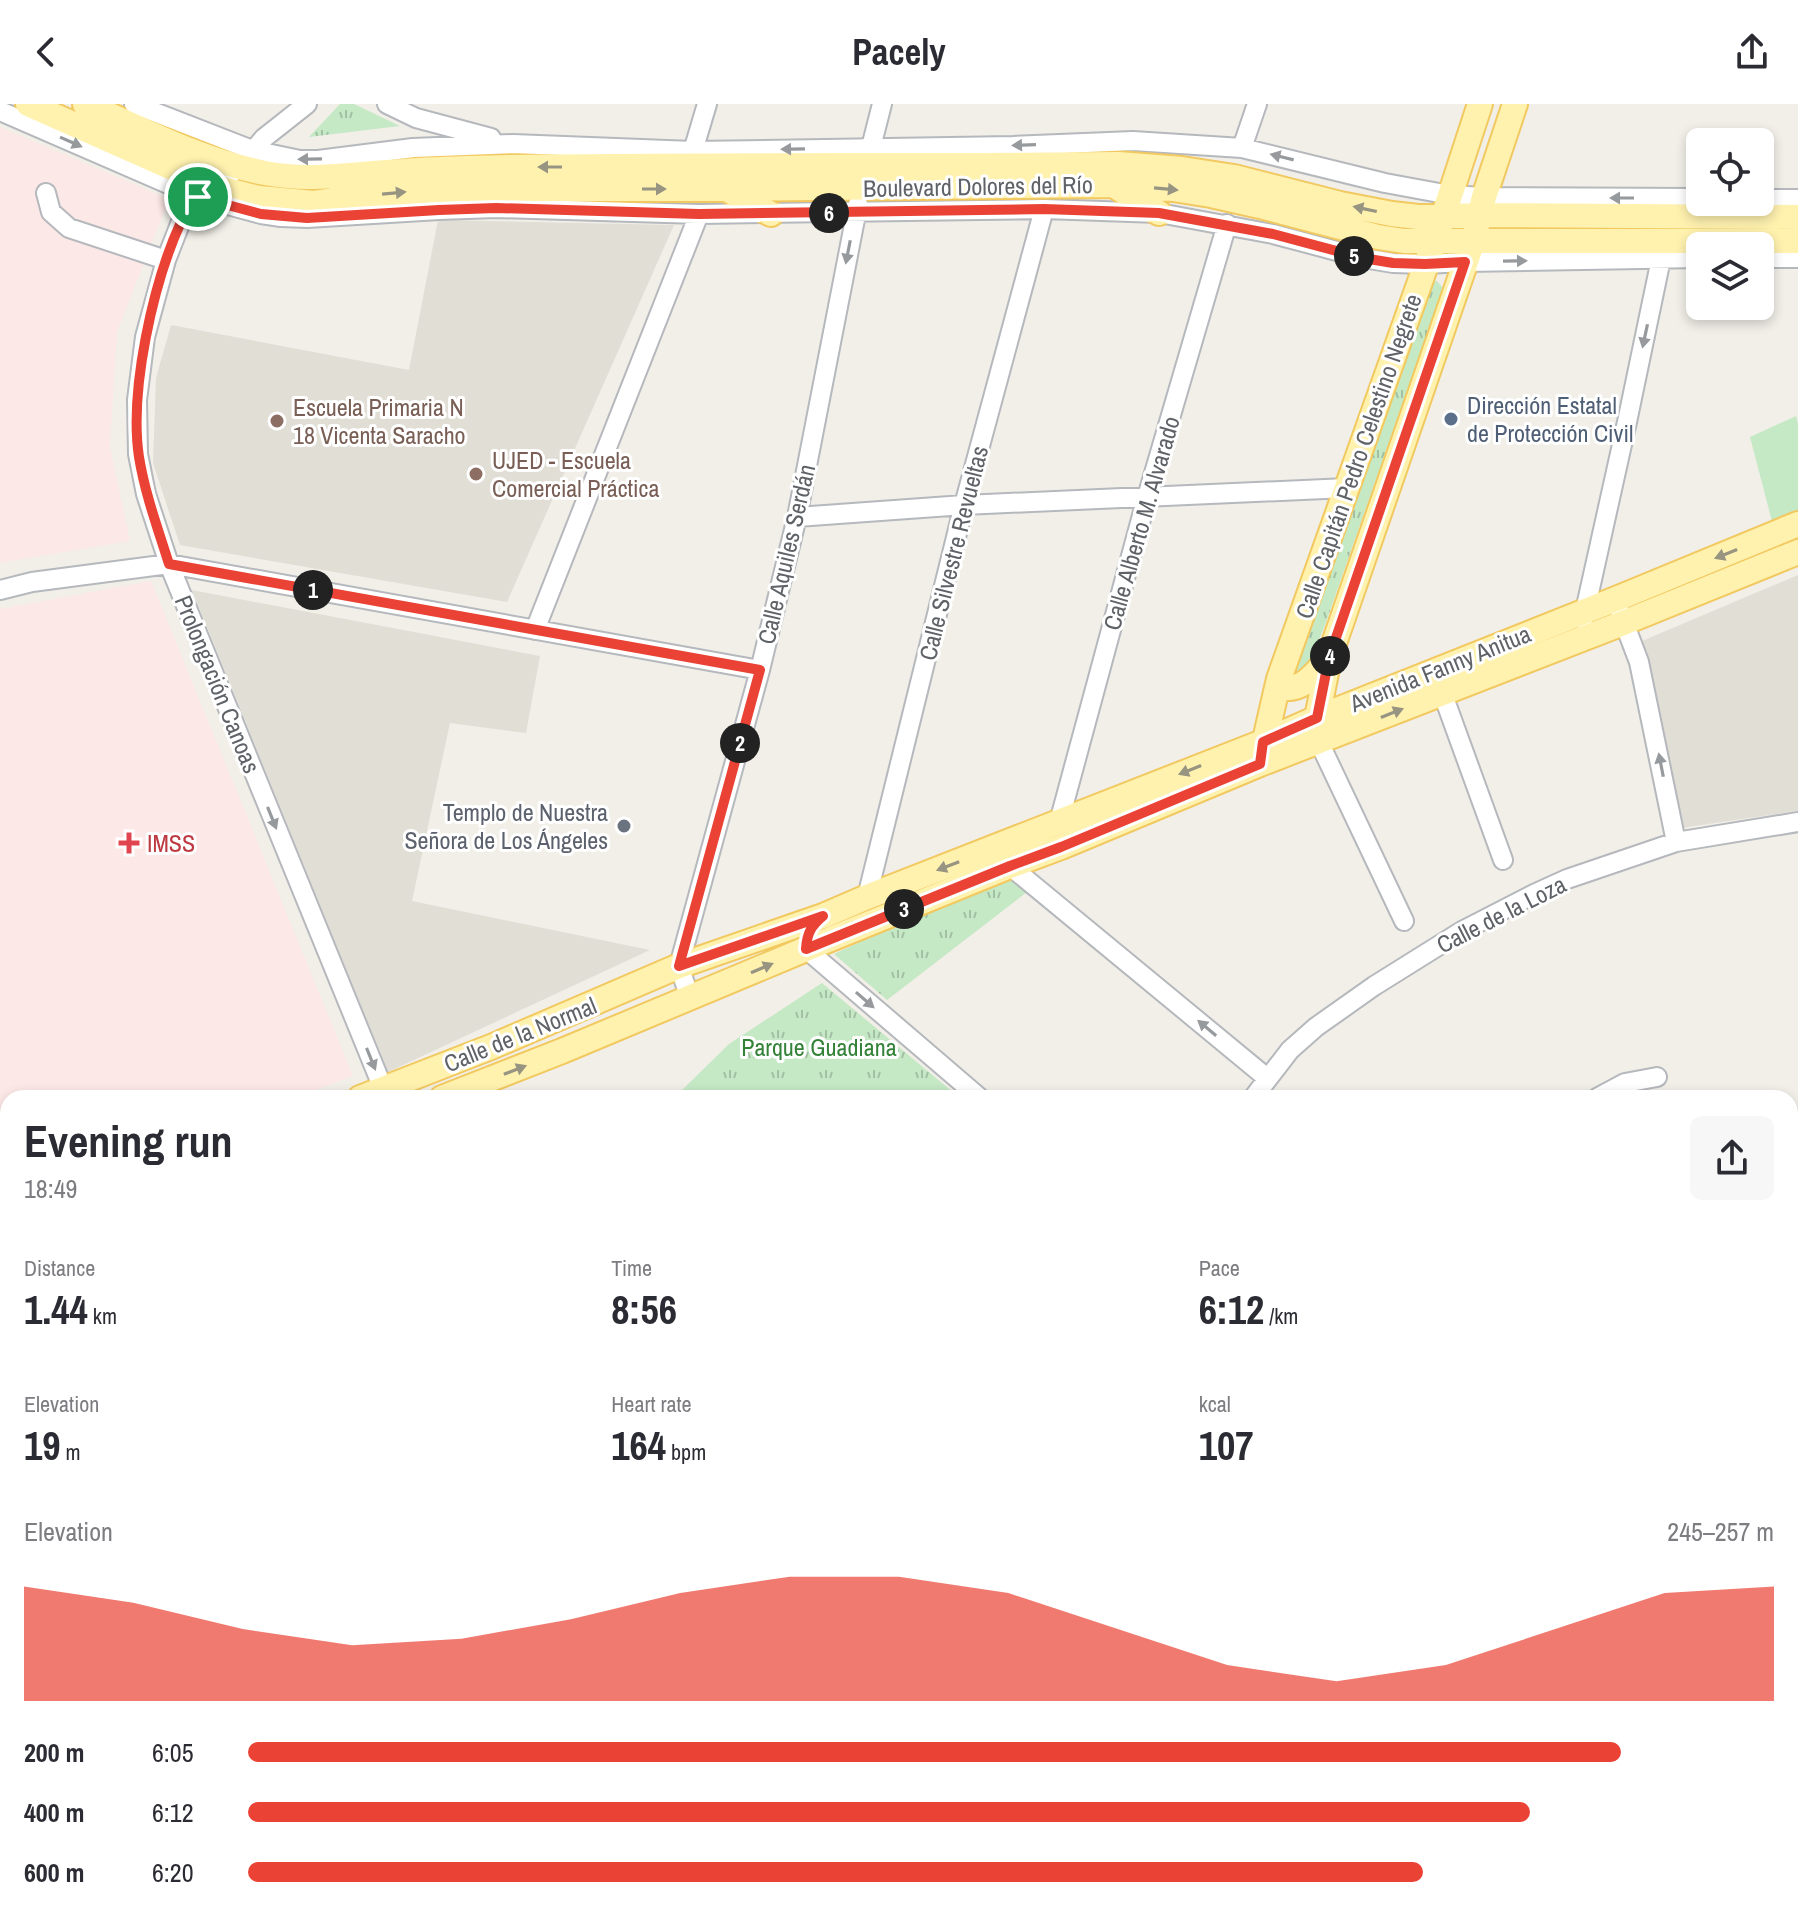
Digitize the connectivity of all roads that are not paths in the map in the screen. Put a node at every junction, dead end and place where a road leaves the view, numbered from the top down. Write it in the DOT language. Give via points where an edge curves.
graph roads {
  1 [pos="28,104"];
  2 [pos="85,104"];
  3 [pos="134,104"];
  4 [pos="307,104"];
  5 [pos="387,104"];
  6 [pos="707,104"];
  7 [pos="882,104"];
  8 [pos="1257,104"];
  9 [pos="1480,104"];
  10 [pos="1515,104"];
  11 [pos="0,111"];
  12 [pos="513,144"];
  13 [pos="1242,148"];
  14 [pos="693,151"];
  15 [pos="245,159"];
  16 [pos="866,167"];
  17 [pos="1112,185"];
  18 [pos="725,189"];
  19 [pos="207,192"];
  20 [pos="46,193"];
  21 [pos="1686,199"];
  22 [pos="1774,199"];
  23 [pos="1798,199"];
  24 [pos="314,203"];
  25 [pos="1446,206"];
  26 [pos="1482,206"];
  27 [pos="1044,209"];
  28 [pos="856,212"];
  29 [pos="1159,213"];
  30 [pos="699,214"];
  31 [pos="771,214"];
  32 [pos="366,215"];
  33 [pos="1798,217"];
  34 [pos="1227,224"];
  35 [pos="1798,241"];
  36 [pos="1469,252"];
  37 [pos="1429,253"];
  38 [pos="1686,258"];
  39 [pos="1774,258"];
  40 [pos="1798,258"];
  41 [pos="1661,259"];
  42 [pos="166,260"];
  43 [pos="1347,488"];
  44 [pos="1147,497"];
  45 [pos="964,505"];
  46 [pos="797,517"];
  47 [pos="1798,524"];
  48 [pos="1798,552"];
  49 [pos="169,564"];
  50 [pos="0,590"];
  51 [pos="1616,599"];
  52 [pos="1585,611"];
  53 [pos="1623,623"];
  54 [pos="535,630"];
  55 [pos="1579,640"];
  56 [pos="1329,658"];
  57 [pos="760,670"];
  58 [pos="1438,682"];
  59 [pos="1281,684"];
  60 [pos="1313,728"];
  61 [pos="1262,753"];
  62 [pos="1059,822"];
  63 [pos="1798,822"];
  64 [pos="1676,842"];
  65 [pos="990,849"];
  66 [pos="1503,860"];
  67 [pos="1010,866"];
  68 [pos="867,897"];
  69 [pos="823,916"];
  70 [pos="1404,921"];
  71 [pos="806,949"];
  72 [pos="679,966"];
  73 [pos="690,998"];
  74 [pos="1657,1077"];
  75 [pos="1267,1078"];
  76 [pos="375,1090"];
  77 [pos="389,1090"];
  78 [pos="462,1090"];
  79 [pos="971,1090"];
  80 [pos="1259,1090"];
  81 [pos="1612,1090"];
  1 -- 19 [label="main road, Boulevard Dolores del Río"];
  2 -- 15 [label="main road, Boulevard Dolores del Río" via="204,156"];
  3 -- 15 [label="street"];
  4 -- 15 [label="street, Prolongación Canoas"];
  5 -- 12 [label="street" via="416,118"];
  6 -- 14 [label="street"];
  7 -- 16 [label="street, Calle Aquiles Serdán"];
  8 -- 13 [label="street"];
  9 -- 25 [label="main road, Calle Capitán Pedro Celestino Negrete"];
  10 -- 26 [label="main road, Calle Capitán Pedro Celestino Negrete"];
  11 -- 19 [label="street, one-way"];
  12 -- 14 [label="street"];
  12 -- 15 [label="street, one-way" via="413,148 318,160"];
  13 -- 16 [label="street, one-way" via="1133,141 1013,146"];
  25 -- 13 [label="street, one-way" via="1385,183"];
  16 -- 14 [label="street, one-way"];
  16 -- 15 [label="main road, Boulevard Dolores del Río, one-way" via="505,167 336,178 267,174"];
  15 -- 19 [label="street, Prolongación Canoas"];
  16 -- 17 [label="main road, Boulevard Dolores del Río"];
  16 -- 18 [label="main road, Boulevard Dolores del Río"];
  25 -- 16 [label="main road, Boulevard Dolores del Río, one-way" via="1392,214 1234,177 1118,164"];
  16 -- 28 [label="street, Calle Aquiles Serdán"];
  17 -- 29 [label="main road"];
  17 -- 37 [label="main road, Boulevard Dolores del Río, one-way" via="1211,195 1404,241"];
  24 -- 18 [label="main road, Boulevard Dolores del Río, one-way" via="436,190"];
  18 -- 31 [label="main road"];
  19 -- 24 [label="main road, Boulevard Dolores del Río"];
  19 -- 32 [label="street" via="281,217"];
  19 -- 42 [label="street, Prolongación Canoas" via="182,219"];
  20 -- 42 [label="street" via="51,212 69,228"];
  21 -- 26 [label="street, one-way"];
  22 -- 23 [label="street"];
  24 -- 32 [label="main road"];
  25 -- 26 [label="main road, Boulevard Dolores del Río"];
  25 -- 37 [label="main road, Calle Capitán Pedro Celestino Negrete"];
  26 -- 33 [label="main road, Boulevard Dolores del Río"];
  26 -- 36 [label="main road, Calle Capitán Pedro Celestino Negrete"];
  27 -- 28 [label="street"];
  27 -- 29 [label="street"];
  27 -- 45 [label="street, Calle Silvestre Revueltas"];
  28 -- 31 [label="street"];
  28 -- 46 [label="street, Calle Aquiles Serdán, one-way"];
  29 -- 34 [label="street"];
  30 -- 31 [label="street"];
  30 -- 32 [label="street" via="496,208"];
  30 -- 54 [label="street"];
  34 -- 37 [label="street" via="1393,263"];
  34 -- 44 [label="street, Calle Alberto M. Alvarado"];
  35 -- 36 [label="main road, Boulevard Dolores del Río"];
  36 -- 37 [label="main road, Boulevard Dolores del Río"];
  36 -- 41 [label="street, one-way"];
  36 -- 56 [label="main road, Calle Capitán Pedro Celestino Negrete"];
  37 -- 43 [label="main road, Calle Capitán Pedro Celestino Negrete"];
  38 -- 41 [label="street"];
  39 -- 40 [label="street"];
  41 -- 52 [label="street, one-way"];
  42 -- 49 [label="street, Prolongación Canoas" via="145,337 137,400 138,454"];
  43 -- 44 [label="street"];
  43 -- 59 [label="main road, Calle Capitán Pedro Celestino Negrete"];
  44 -- 45 [label="street"];
  44 -- 62 [label="street, Calle Alberto M. Alvarado"];
  45 -- 46 [label="street"];
  45 -- 68 [label="street, Calle Silvestre Revueltas"];
  46 -- 57 [label="street, Calle Aquiles Serdán"];
  47 -- 51 [label="main road, Avenida Fanny Anitua, one-way"];
  48 -- 53 [label="main road, Avenida Fanny Anitua"];
  49 -- 50 [label="street"];
  49 -- 54 [label="street"];
  49 -- 76 [label="street, Prolongación Canoas, one-way"];
  51 -- 52 [label="main road, Avenida Fanny Anitua"];
  51 -- 53 [label="street"];
  52 -- 55 [label="street"];
  52 -- 58 [label="main road, Avenida Fanny Anitua"];
  53 -- 55 [label="main road, Avenida Fanny Anitua"];
  64 -- 53 [label="street, one-way" via="1639,662"];
  54 -- 57 [label="street"];
  55 -- 58 [label="main road, Avenida Fanny Anitua"];
  56 -- 59 [label="main road" via="1302,685 1291,689"];
  56 -- 60 [label="main road, Calle Capitán Pedro Celestino Negrete"];
  57 -- 72 [label="street, Calle Aquiles Serdán"];
  58 -- 60 [label="main road, Avenida Fanny Anitua"];
  58 -- 66 [label="street"];
  59 -- 60 [label="main road"];
  59 -- 61 [label="main road, Calle Capitán Pedro Celestino Negrete"];
  60 -- 61 [label="main road, Avenida Fanny Anitua"];
  60 -- 70 [label="street"];
  61 -- 62 [label="main road, Avenida Fanny Anitua, one-way"];
  61 -- 67 [label="main road, Avenida Fanny Anitua"];
  62 -- 65 [label="main road, Avenida Fanny Anitua"];
  63 -- 64 [label="street, Calle de la Loza"];
  64 -- 75 [label="street, Calle de la Loza" via="1567,879 1462,931 1316,1027"];
  65 -- 67 [label="street"];
  65 -- 68 [label="main road, Avenida Fanny Anitua, one-way"];
  67 -- 71 [label="main road, Avenida Fanny Anitua"];
  75 -- 67 [label="street, one-way"];
  68 -- 69 [label="main road, Avenida Fanny Anitua"];
  69 -- 71 [label="main road" via="810,929"];
  69 -- 72 [label="main road, Avenida Fanny Anitua"];
  73 -- 71 [label="main road, Avenida Fanny Anitua, one-way"];
  71 -- 79 [label="street, one-way"];
  72 -- 73 [label="street"];
  72 -- 77 [label="main road, Calle de la Normal"];
  78 -- 73 [label="main road, Calle de la Normal, one-way"];
  74 -- 81 [label="street"];
  75 -- 80 [label="street, Calle de la Loza"];
}
